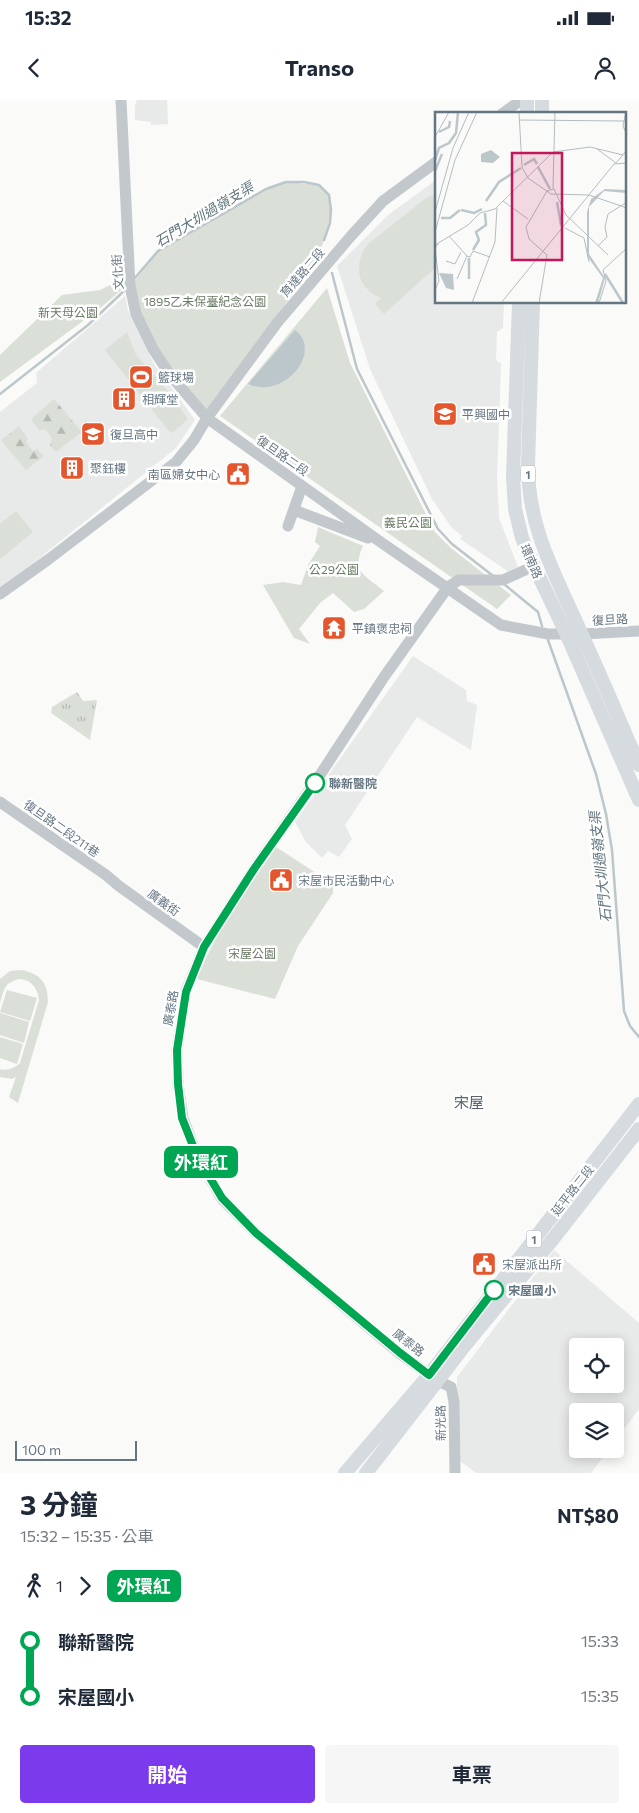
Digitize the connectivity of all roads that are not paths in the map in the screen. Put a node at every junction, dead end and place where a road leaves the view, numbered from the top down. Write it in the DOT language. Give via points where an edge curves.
graph roads {
  1 [pos="121,100"];
  2 [pos="521,100"];
  3 [pos="505,112"];
  4 [pos="435,163"];
  5 [pos="519,304"];
  6 [pos="533,304"];
  7 [pos="517,347"];
  8 [pos="532,347"];
  9 [pos="207,418"];
  10 [pos="302,486"];
  11 [pos="294,510"];
  12 [pos="288,526"];
  13 [pos="382,543"];
  14 [pos="534,566"];
  15 [pos="448,587"];
  16 [pos="0,594"];
  17 [pos="639,631"];
  18 [pos="566,633"];
  19 [pos="582,634"];
  20 [pos="639,766"];
  21 [pos="639,800"];
  22 [pos="0,802"];
  23 [pos="108,877"];
  24 [pos="204,947"];
  25 [pos="639,1104"];
  26 [pos="639,1129"];
  27 [pos="434,1378"];
  28 [pos="350,1468"];
  29 [pos="367,1472"];
  30 [pos="455,1473"];
  1 -- 9 [label="street, 文化街" via="130,284 136,314 170,375"];
  2 -- 3 [label="street"];
  4 -- 9 [label="street, 育達路二段" via="383,201 351,236 277,323"];
  5 -- 7 [label="main road, 環南路 / 1"];
  6 -- 8 [label="main road, 環南路 / 1"];
  7 -- 8 [label="main road"];
  7 -- 14 [label="main road, 環南路 / 1" via="512,476 515,510"];
  8 -- 19 [label="main road, 環南路 / 1" via="528,490 536,528 550,566"];
  9 -- 10 [label="street, 復旦路二段"];
  9 -- 16 [label="street" via="176,462"];
  10 -- 11 [label="street"];
  10 -- 13 [label="street, 復旦路二段"];
  11 -- 12 [label="street"];
  11 -- 13 [label="street"];
  13 -- 15 [label="street, 復旦路二段"];
  14 -- 15 [label="street" via="503,580 459,580"];
  14 -- 18 [label="main road, 環南路 / 1"];
  15 -- 18 [label="street, 復旦路二段" via="501,625 548,634"];
  15 -- 24 [label="street, 廣泰路" via="384,676"];
  17 -- 19 [label="street, 復旦路"];
  18 -- 19 [label="street, 復旦路二段"];
  18 -- 21 [label="main road, 環南路 / 1"];
  19 -- 20 [label="main road, 環南路 / 1"];
  22 -- 23 [label="street, 復旦路二段211巷"];
  23 -- 24 [label="street, 廣義街"];
  24 -- 27 [label="street, 廣泰路" via="186,992 177,1050 182,1118 197,1156 222,1198 256,1233"];
  25 -- 27 [label="main road, 延平路二段 / 1"];
  26 -- 27 [label="main road, 延平路二段 / 1" via="553,1239"];
  27 -- 28 [label="main road, 延平路二段 / 1"];
  27 -- 29 [label="main road, 延平路二段 / 1"];
  27 -- 30 [label="street, 新光路" via="451,1387"];
}
